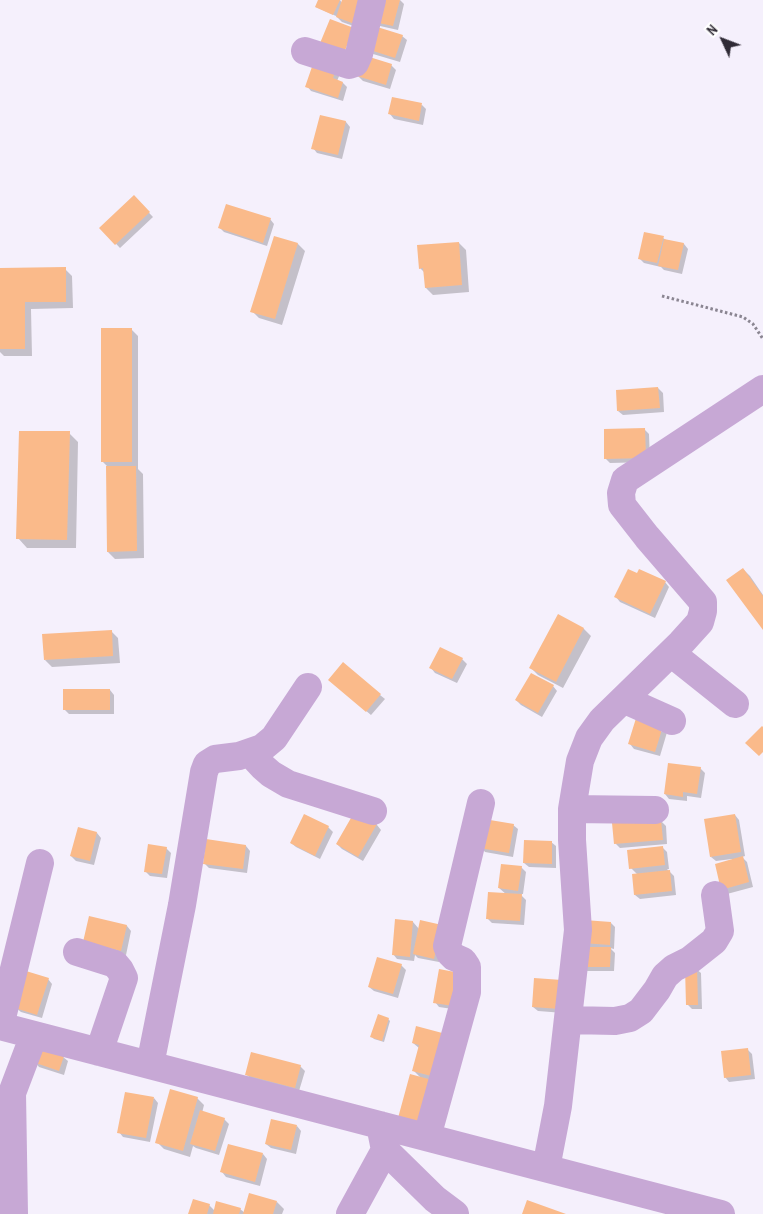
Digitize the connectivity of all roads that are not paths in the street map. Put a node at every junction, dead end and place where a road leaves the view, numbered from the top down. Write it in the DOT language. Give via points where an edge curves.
graph roads {
  1 [pos="372,0"];
  2 [pos="305,51"];
  3 [pos="763,390"];
  4 [pos="671,653"];
  5 [pos="308,687"];
  6 [pos="624,700"];
  7 [pos="735,704"];
  8 [pos="672,721"];
  9 [pos="250,753"];
  10 [pos="481,804"];
  11 [pos="572,809"];
  12 [pos="655,810"];
  13 [pos="373,811"];
  14 [pos="40,863"];
  15 [pos="715,896"];
  16 [pos="76,952"];
  17 [pos="569,1020"];
  18 [pos="0,1026"];
  19 [pos="34,1035"];
  20 [pos="99,1052"];
  21 [pos="150,1065"];
  22 [pos="428,1137"];
  23 [pos="382,1138"];
  24 [pos="546,1168"];
  25 [pos="671,1208"];
  26 [pos="436,1209"];
  27 [pos="14,1214"];
  28 [pos="350,1214"];
  29 [pos="721,1214"];
  1 -- 2 [label="street" via="355,63 349,65"];
  3 -- 4 [label="street" via="625,480 622,505 703,602 700,622"];
  4 -- 6 [label="street"];
  4 -- 7 [label="street"];
  5 -- 9 [label="street" via="274,738"];
  6 -- 8 [label="street"];
  6 -- 11 [label="street" via="602,720 589,738 580,761"];
  9 -- 13 [label="street" via="271,774 288,784"];
  9 -- 21 [label="street" via="215,759 207,764 204,772"];
  10 -- 22 [label="street" via="447,946 450,953 467,967 467,992"];
  11 -- 12 [label="street"];
  11 -- 17 [label="street" via="578,930"];
  14 -- 18 [label="street"];
  15 -- 17 [label="street" via="720,931 714,941 665,976 641,1011 630,1018 615,1021"];
  16 -- 20 [label="street" via="115,964 124,978"];
  17 -- 24 [label="street"];
  18 -- 19 [label="street"];
  19 -- 20 [label="street"];
  19 -- 27 [label="street" via="12,1093"];
  20 -- 21 [label="street"];
  21 -- 23 [label="street"];
  22 -- 23 [label="street"];
  22 -- 24 [label="street"];
  23 -- 26 [label="street"];
  23 -- 28 [label="street"];
  24 -- 25 [label="street"];
  25 -- 29 [label="street"];
}
